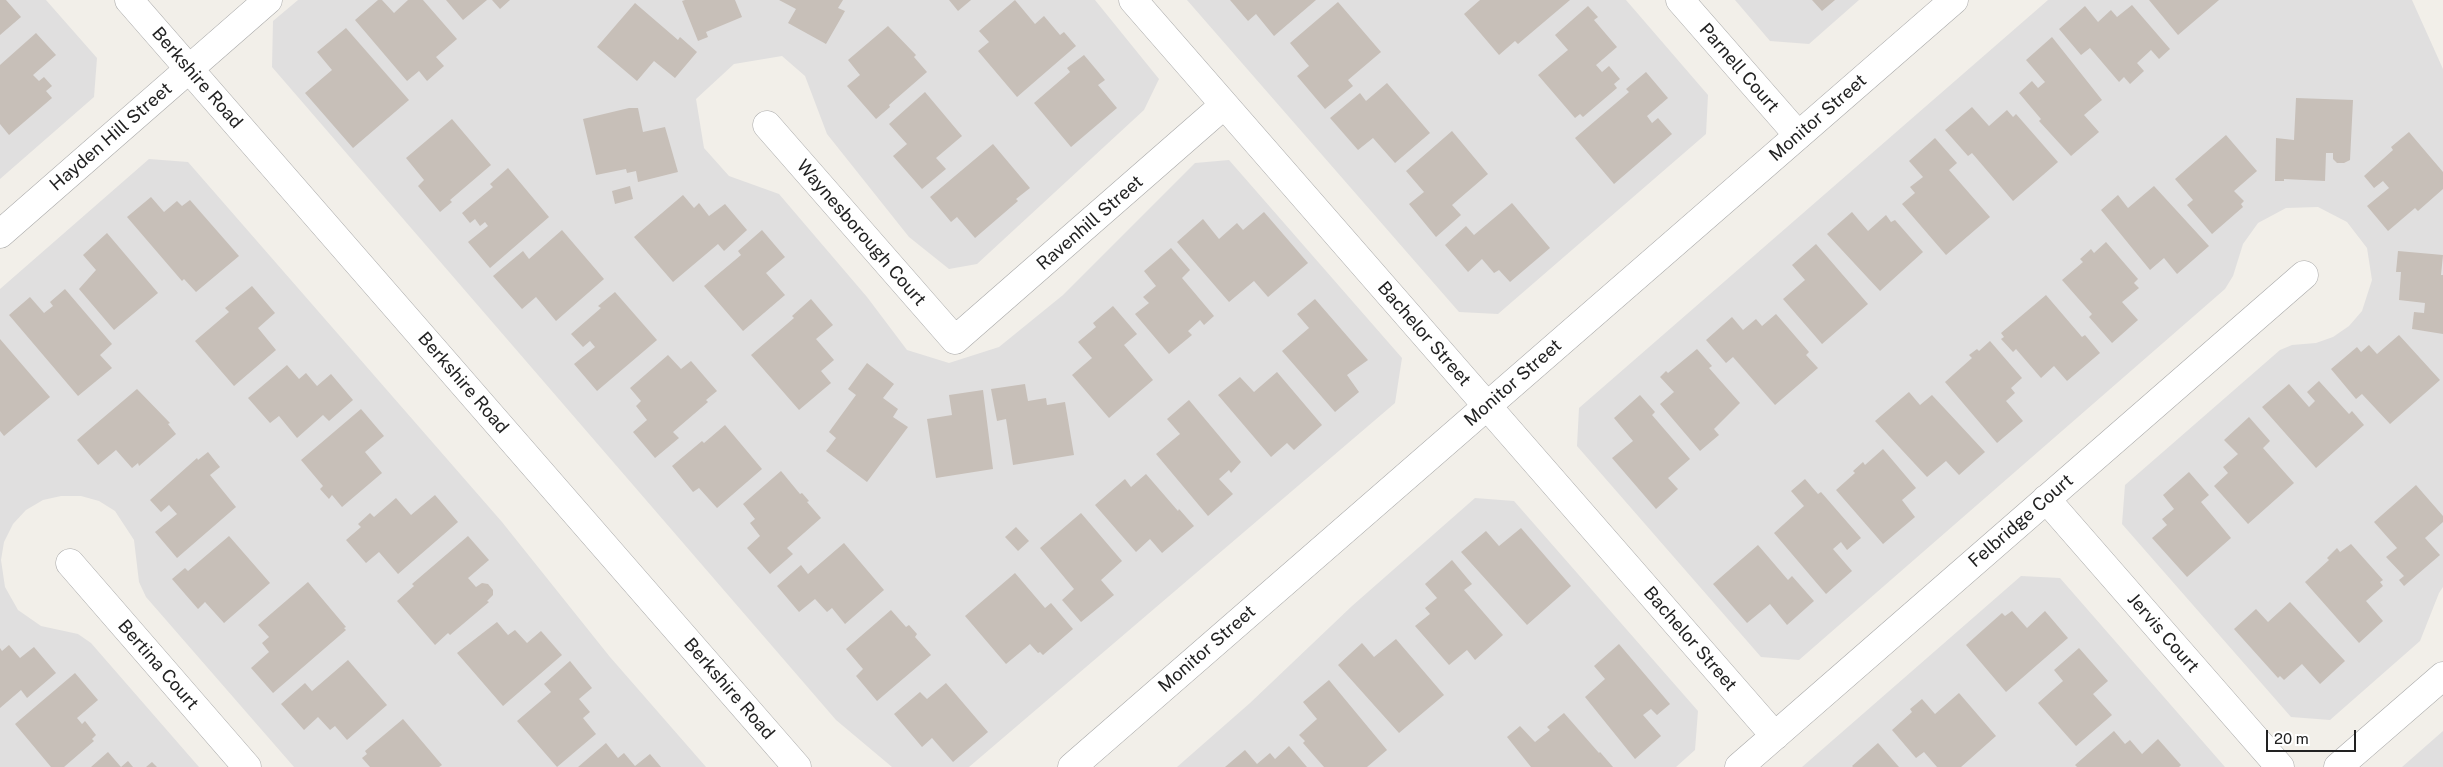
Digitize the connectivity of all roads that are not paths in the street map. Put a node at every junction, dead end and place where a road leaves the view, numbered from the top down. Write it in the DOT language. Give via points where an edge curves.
graph roads {
  1 [pos="129,0"];
  2 [pos="268,0"];
  3 [pos="1133,0"];
  4 [pos="1680,0"];
  5 [pos="1954,0"];
  6 [pos="189,69"];
  7 [pos="1224,105"];
  8 [pos="767,125"];
  9 [pos="1798,135"];
  10 [pos="0,234"];
  11 [pos="2304,275"];
  12 [pos="955,340"];
  13 [pos="1487,406"];
  14 [pos="2046,499"];
  15 [pos="70,563"];
  16 [pos="2443,676"];
  17 [pos="1774,736"];
  18 [pos="247,767"];
  19 [pos="797,767"];
  20 [pos="1072,767"];
  21 [pos="1739,767"];
  22 [pos="2280,767"];
  23 [pos="2338,767"];
  1 -- 6 [label="street, Berkshire Road"];
  2 -- 6 [label="street, Hayden Hill Street"];
  3 -- 7 [label="street, Bachelor Street"];
  4 -- 9 [label="street, Parnell Court"];
  5 -- 9 [label="street, Monitor Street"];
  6 -- 10 [label="street, Hayden Hill Street"];
  6 -- 19 [label="street, Berkshire Road"];
  7 -- 12 [label="street, Ravenhill Street"];
  7 -- 13 [label="street, Bachelor Street"];
  8 -- 12 [label="street, Waynesborough Court"];
  9 -- 13 [label="street, Monitor Street"];
  11 -- 14 [label="street, Felbridge Court"];
  13 -- 17 [label="street, Bachelor Street"];
  13 -- 20 [label="street, Monitor Street"];
  14 -- 17 [label="street, Felbridge Court"];
  14 -- 22 [label="street, Jervis Court"];
  15 -- 18 [label="street, Bertina Court"];
  16 -- 23 [label="street"];
  17 -- 21 [label="street, Felbridge Court"];
}
